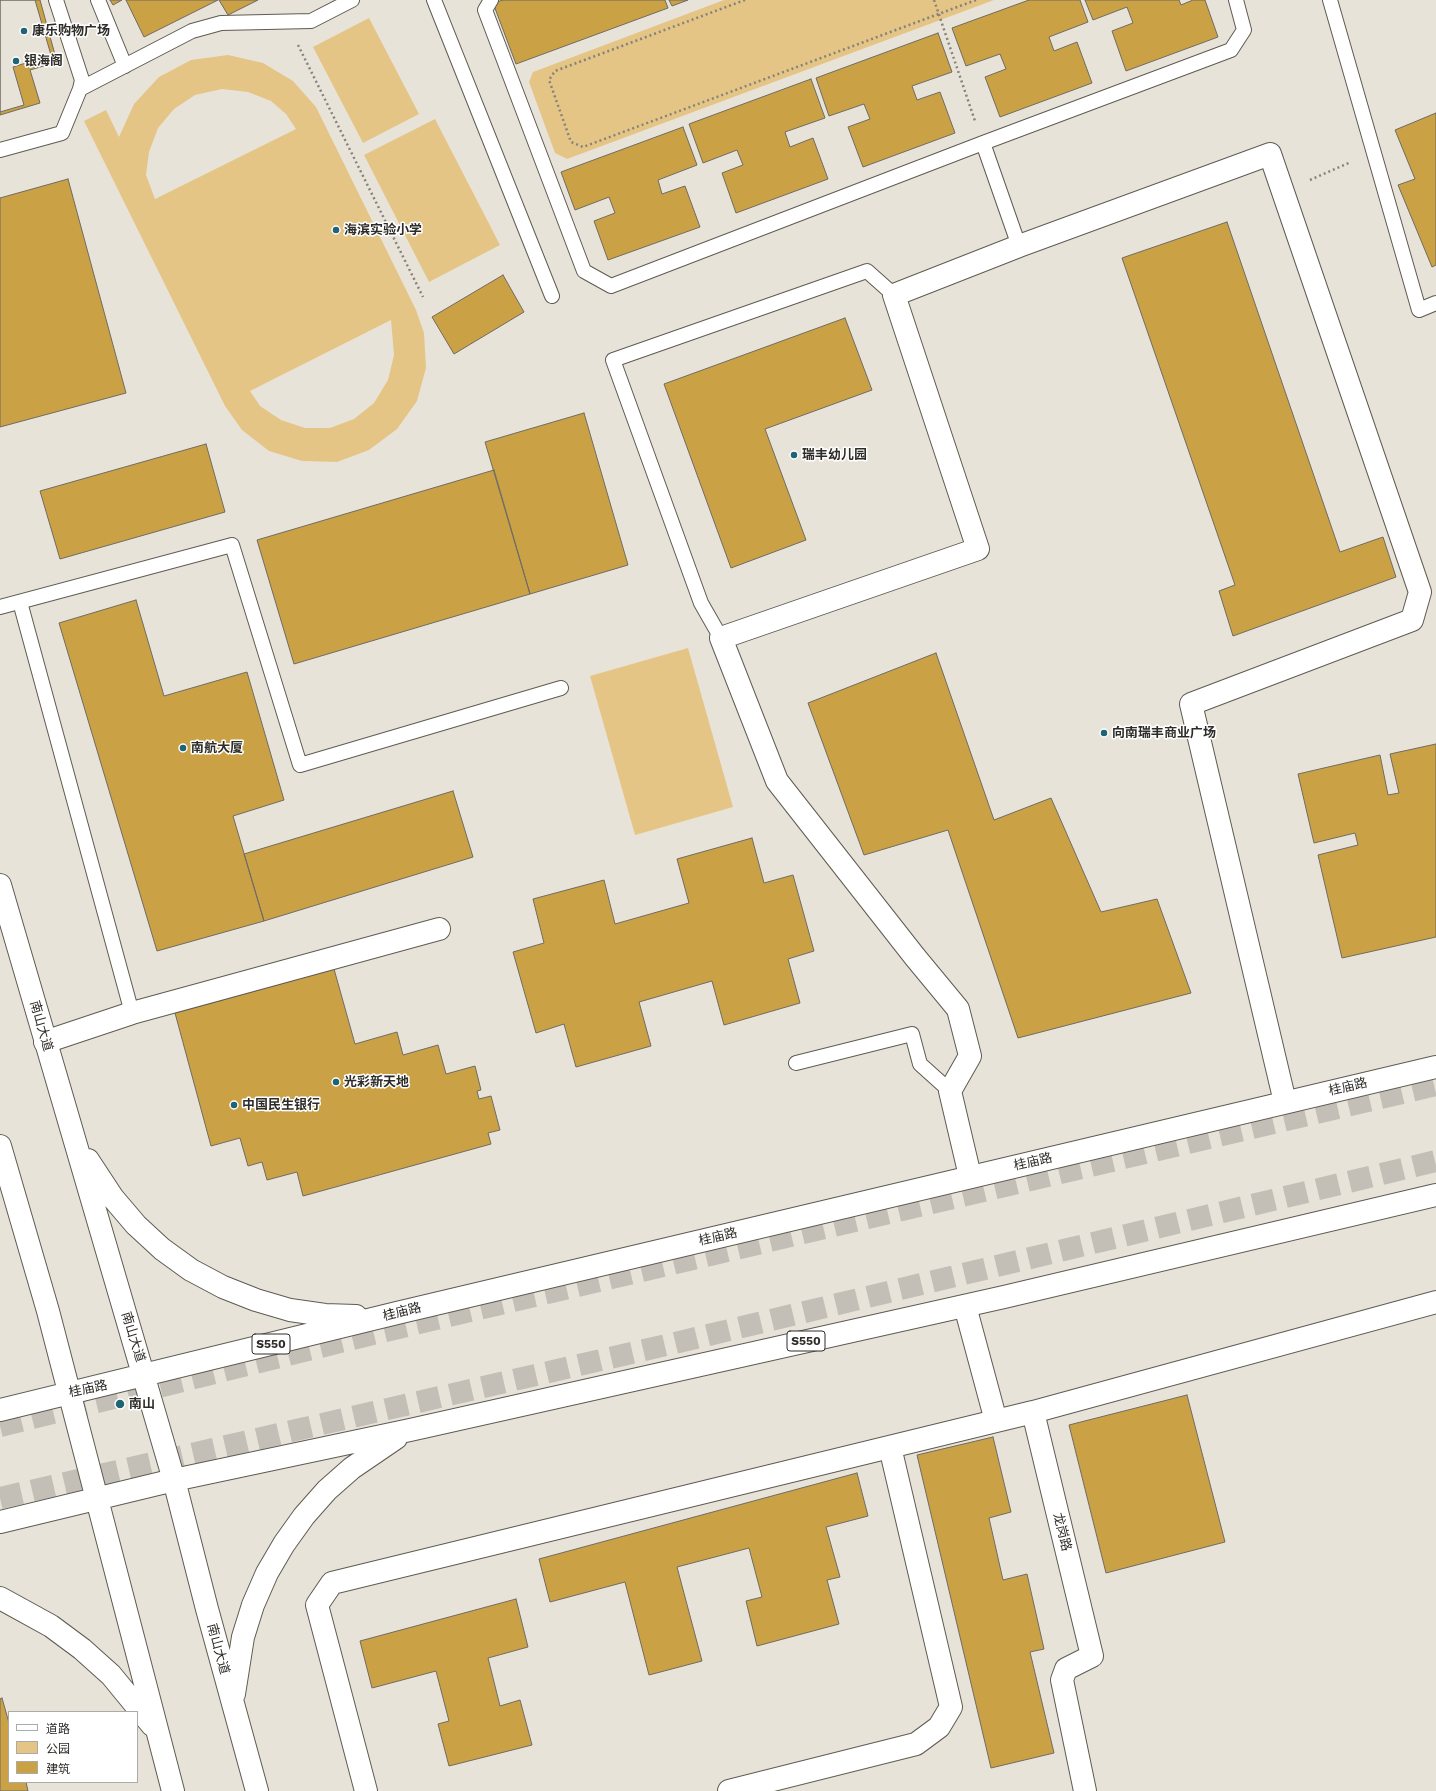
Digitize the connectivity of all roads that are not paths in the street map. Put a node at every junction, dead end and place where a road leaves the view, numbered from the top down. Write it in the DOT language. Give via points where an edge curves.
graph roads {
  1 [pos="56,0"];
  2 [pos="98,0"];
  3 [pos="352,0"];
  4 [pos="434,0"];
  5 [pos="491,0"];
  6 [pos="1236,0"];
  7 [pos="1330,0"];
  8 [pos="125,66"];
  9 [pos="80,89"];
  10 [pos="983,143"];
  11 [pos="0,150"];
  12 [pos="1019,246"];
  13 [pos="894,295"];
  14 [pos="552,296"];
  15 [pos="1436,303"];
  16 [pos="20,602"];
  17 [pos="0,607"];
  18 [pos="721,638"];
  19 [pos="561,688"];
  20 [pos="0,885"];
  21 [pos="439,929"];
  22 [pos="132,1013"];
  23 [pos="45,1042"];
  24 [pos="796,1063"];
  25 [pos="1436,1067"];
  26 [pos="950,1091"];
  27 [pos="1285,1102"];
  28 [pos="63,1103"];
  29 [pos="0,1146"];
  30 [pos="970,1176"];
  31 [pos="1436,1195"];
  32 [pos="1436,1302"];
  33 [pos="964,1306"];
  34 [pos="397,1313"];
  35 [pos="144,1376"];
  36 [pos="70,1392"];
  37 [pos="0,1410"];
  38 [pos="1033,1412"];
  39 [pos="996,1421"];
  40 [pos="410,1430"];
  41 [pos="890,1447"];
  42 [pos="174,1480"];
  43 [pos="97,1498"];
  44 [pos="0,1522"];
  45 [pos="0,1598"];
  46 [pos="233,1705"];
  47 [pos="159,1735"];
  48 [pos="173,1791"];
  49 [pos="257,1791"];
  50 [pos="366,1791"];
  51 [pos="729,1791"];
  52 [pos="1085,1791"];
  1 -- 9 [label="lane" via="82,80"];
  2 -- 8 [label="lane"];
  3 -- 8 [label="lane" via="311,20 221,24 192,31"];
  4 -- 14 [label="lane"];
  5 -- 10 [label="lane" via="486,10 584,271 611,286"];
  6 -- 10 [label="lane" via="1244,30 1231,50"];
  7 -- 15 [label="lane" via="1419,310"];
  8 -- 9 [label="lane"];
  9 -- 11 [label="lane" via="62,133"];
  10 -- 12 [label="lane"];
  12 -- 13 [label="main road"];
  12 -- 27 [label="main road" via="1270,154 1420,592 1412,620 1191,704"];
  13 -- 18 [label="main road" via="978,549"];
  13 -- 18 [label="lane" via="867,271 613,360 701,603"];
  16 -- 17 [label="lane"];
  16 -- 19 [label="lane" via="232,545 300,765"];
  16 -- 22 [label="lane"];
  18 -- 26 [label="main road" via="777,781 958,1009 970,1056"];
  20 -- 23 [label="main road, 南山大道"];
  21 -- 22 [label="main road"];
  22 -- 23 [label="main road"];
  23 -- 28 [label="main road, 南山大道"];
  24 -- 26 [label="lane" via="912,1034 920,1064"];
  25 -- 27 [label="main road, 桂庙路 / S550"];
  26 -- 30 [label="main road"];
  27 -- 30 [label="main road, 桂庙路 / S550"];
  28 -- 34 [label="main road" via="86,1156 113,1198 136,1225 162,1249 191,1270 223,1287 290,1310 326,1315 362,1316"];
  28 -- 35 [label="main road, 南山大道"];
  29 -- 36 [label="main road"];
  30 -- 34 [label="main road, 桂庙路 / S550"];
  31 -- 33 [label="main road, S550"];
  32 -- 38 [label="main road"];
  33 -- 39 [label="main road"];
  33 -- 40 [label="main road, S550"];
  34 -- 35 [label="main road, 桂庙路 / S550"];
  35 -- 36 [label="main road, 桂庙路 / S550"];
  35 -- 42 [label="main road, 南山大道"];
  36 -- 37 [label="main road, 桂庙路 / S550"];
  36 -- 43 [label="main road"];
  38 -- 39 [label="main road"];
  38 -- 52 [label="main road, 龙岗路" via="1092,1656 1066,1669 1062,1680"];
  39 -- 41 [label="main road"];
  40 -- 42 [label="main road, S550"];
  40 -- 46 [label="main road" via="380,1447 327,1490 284,1544 267,1573 253,1605 236,1671"];
  41 -- 50 [label="main road" via="332,1583 317,1605"];
  41 -- 51 [label="main road" via="951,1707 939,1727 916,1744"];
  42 -- 43 [label="main road, S550"];
  42 -- 46 [label="main road, 南山大道"];
  43 -- 44 [label="main road, S550"];
  43 -- 47 [label="main road"];
  45 -- 47 [label="main road" via="51,1626 82,1649 111,1675"];
  46 -- 49 [label="main road, 南山大道"];
  47 -- 48 [label="main road"];
}
